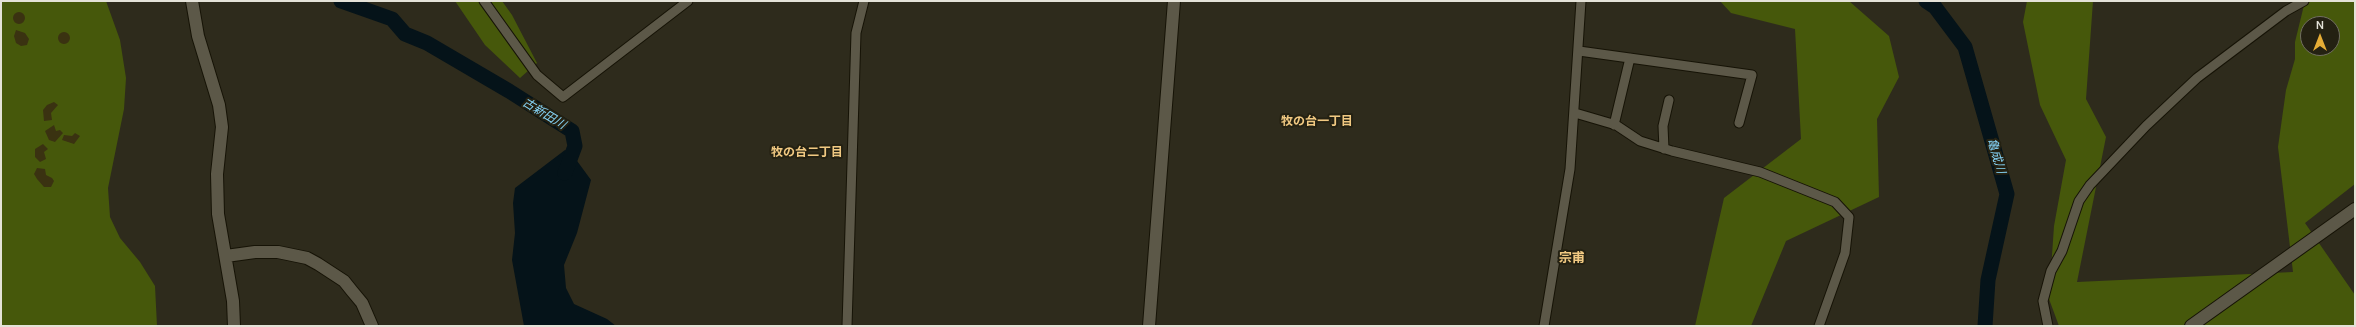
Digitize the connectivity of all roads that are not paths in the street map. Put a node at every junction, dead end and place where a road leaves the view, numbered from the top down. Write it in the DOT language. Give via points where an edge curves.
graph roads {
  1 [pos="192,1"];
  2 [pos="484,1"];
  3 [pos="688,1"];
  4 [pos="864,1"];
  5 [pos="1174,1"];
  6 [pos="1581,1"];
  7 [pos="2304,1"];
  8 [pos="1578,51"];
  9 [pos="1630,58"];
  10 [pos="1669,100"];
  11 [pos="1575,113"];
  12 [pos="1739,123"];
  13 [pos="1614,124"];
  14 [pos="1664,149"];
  15 [pos="2355,209"];
  16 [pos="226,256"];
  17 [pos="234,326"];
  18 [pos="372,326"];
  19 [pos="847,326"];
  20 [pos="1149,326"];
  21 [pos="1544,326"];
  22 [pos="1819,326"];
  23 [pos="2048,326"];
  24 [pos="2191,326"];
  1 -- 16 [label="street" via="197,30 219,105 222,127 217,174 218,214"];
  2 -- 3 [label="street" via="537,75 563,96"];
  4 -- 19 [label="street" via="856,33"];
  5 -- 20 [label="street"];
  6 -- 8 [label="street"];
  7 -- 23 [label="street" via="2286,11 2197,78 2146,126 2090,185 2079,201 2062,251 2051,271 2043,301"];
  8 -- 9 [label="street"];
  8 -- 11 [label="street"];
  9 -- 12 [label="street" via="1752,75"];
  9 -- 13 [label="street"];
  10 -- 14 [label="street" via="1662,126"];
  11 -- 13 [label="street"];
  11 -- 21 [label="street" via="1570,170"];
  13 -- 14 [label="street" via="1640,141"];
  14 -- 22 [label="street" via="1760,172 1835,202 1849,217 1845,253"];
  15 -- 24 [label="street"];
  16 -- 17 [label="street"];
  16 -- 18 [label="street" via="278,252 302,257 318,264 344,281 362,304"];
}
